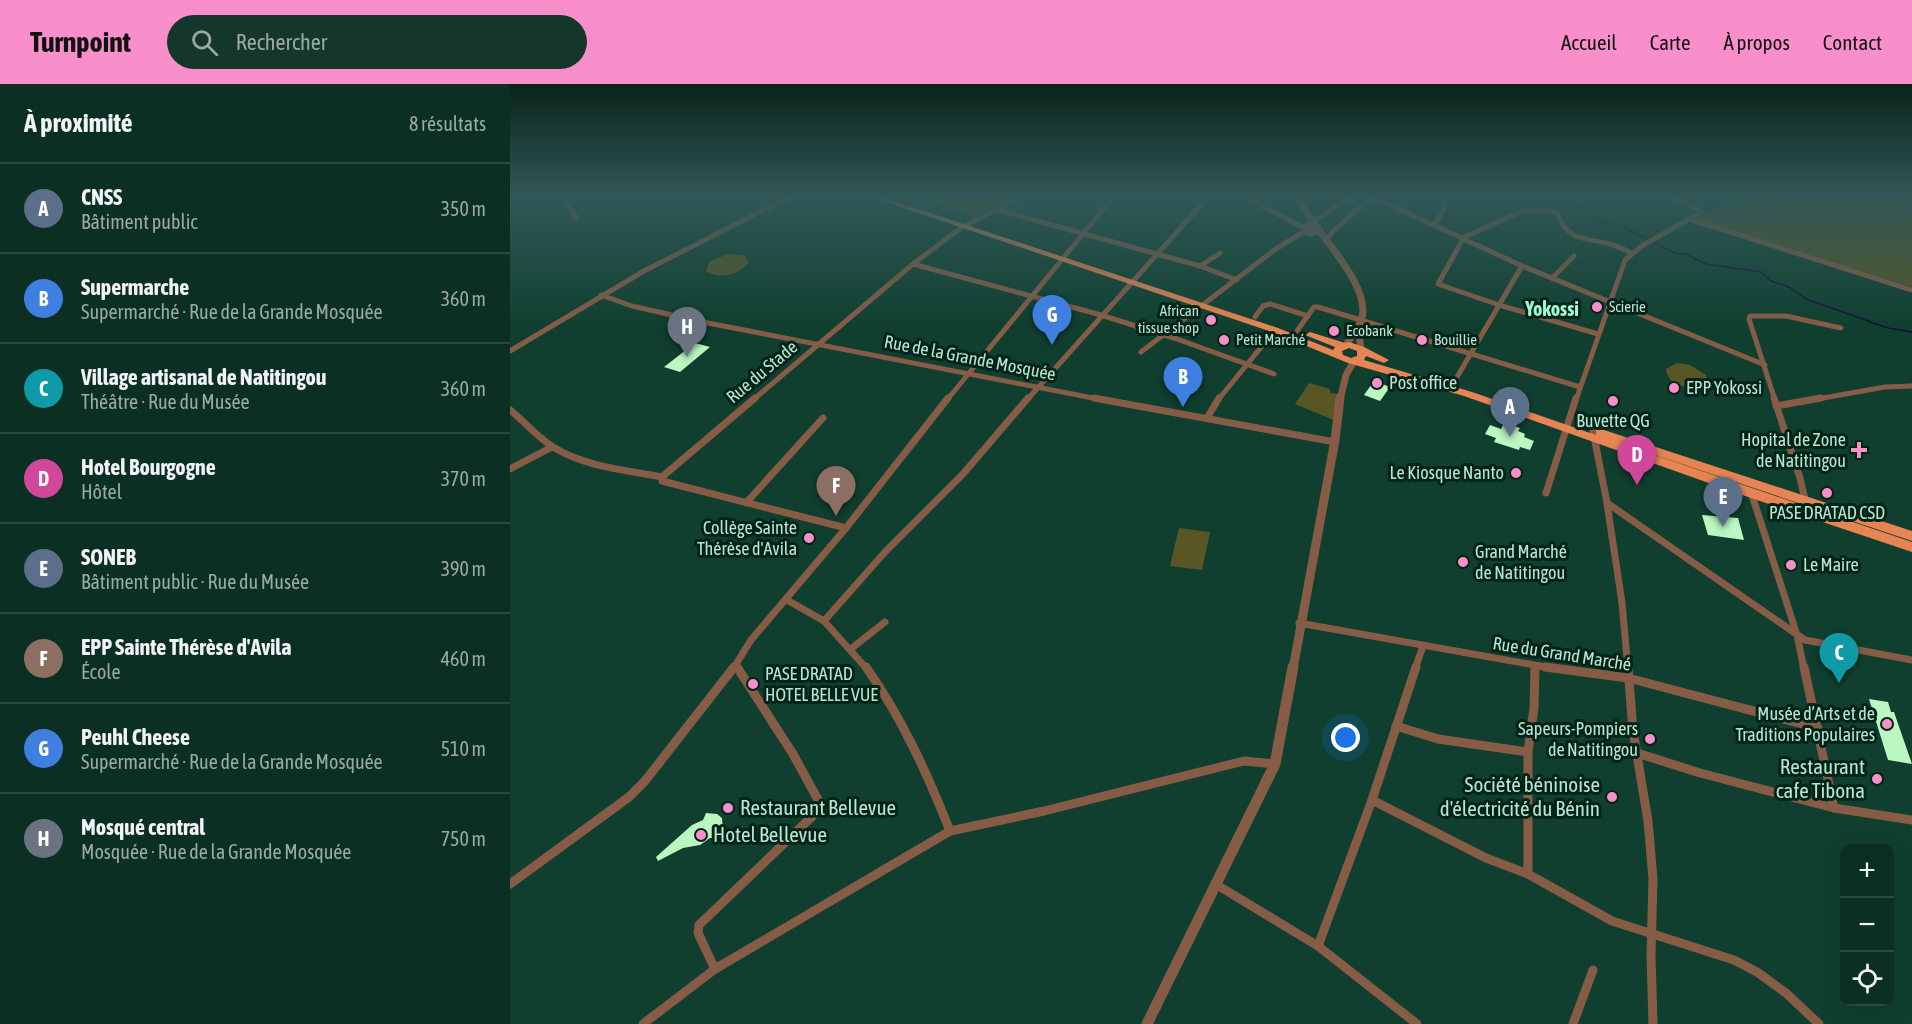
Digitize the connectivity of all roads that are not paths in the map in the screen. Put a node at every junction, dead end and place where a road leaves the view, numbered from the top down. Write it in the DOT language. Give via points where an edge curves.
graph roads {
  1 [pos="707,240"];
  2 [pos="946,240"];
  3 [pos="1011,240"];
  4 [pos="1077,240"];
  5 [pos="1109,240"];
  6 [pos="1171,240"];
  7 [pos="1291,240"];
  8 [pos="1322,240"];
  9 [pos="1325,240"];
  10 [pos="1328,240"];
  11 [pos="1462,240"];
  12 [pos="1470,240"];
  13 [pos="1582,240"];
  14 [pos="1654,240"];
  15 [pos="1755,240"];
  16 [pos="1327,243"];
  17 [pos="1220,253"];
  18 [pos="1632,253"];
  19 [pos="1158,255"];
  20 [pos="1574,256"];
  21 [pos="1063,257"];
  22 [pos="913,264"];
  23 [pos="1200,266"];
  24 [pos="1522,266"];
  25 [pos="1552,278"];
  26 [pos="1134,280"];
  27 [pos="1237,280"];
  28 [pos="1912,290"];
  29 [pos="1035,294"];
  30 [pos="602,295"];
  31 [pos="1609,301"];
  32 [pos="1205,304"];
  33 [pos="1498,305"];
  34 [pos="1103,315"];
  35 [pos="1308,316"];
  36 [pos="1255,317"];
  37 [pos="1362,320"];
  38 [pos="1841,328"];
  39 [pos="1358,329"];
  40 [pos="1275,330"];
  41 [pos="1297,330"];
  42 [pos="1164,334"];
  43 [pos="1598,334"];
  44 [pos="820,343"];
  45 [pos="510,351"];
  46 [pos="1342,351"];
  47 [pos="1141,352"];
  48 [pos="1471,354"];
  49 [pos="1358,355"];
  50 [pos="1245,365"];
  51 [pos="1765,365"];
  52 [pos="1347,372"];
  53 [pos="966,374"];
  54 [pos="1275,374"];
  55 [pos="1452,386"];
  56 [pos="1912,386"];
  57 [pos="1580,387"];
  58 [pos="1038,388"];
  59 [pos="1776,406"];
  60 [pos="510,410"];
  61 [pos="823,418"];
  62 [pos="1207,418"];
  63 [pos="1568,426"];
  64 [pos="1593,435"];
  65 [pos="1335,442"];
  66 [pos="552,447"];
  67 [pos="510,469"];
  68 [pos="662,481"];
  69 [pos="1751,489"];
  70 [pos="1546,493"];
  71 [pos="746,503"];
  72 [pos="1607,503"];
  73 [pos="1807,507"];
  74 [pos="846,528"];
  75 [pos="1912,536"];
  76 [pos="1912,548"];
  77 [pos="787,600"];
  78 [pos="824,621"];
  79 [pos="885,622"];
  80 [pos="1299,623"];
  81 [pos="1797,635"];
  82 [pos="1423,646"];
  83 [pos="852,648"];
  84 [pos="1912,660"];
  85 [pos="736,665"];
  86 [pos="1535,666"];
  87 [pos="1628,678"];
  88 [pos="1396,726"];
  89 [pos="1818,728"];
  90 [pos="1528,752"];
  91 [pos="1636,753"];
  92 [pos="1275,764"];
  93 [pos="1372,800"];
  94 [pos="1834,808"];
  95 [pos="1912,820"];
  96 [pos="950,831"];
  97 [pos="1528,874"];
  98 [pos="510,884"];
  99 [pos="1217,885"];
  100 [pos="1651,932"];
  101 [pos="1318,946"];
  102 [pos="715,969"];
  103 [pos="1593,970"];
  104 [pos="643,1024"];
  105 [pos="1147,1024"];
  106 [pos="1417,1024"];
  107 [pos="1574,1024"];
  108 [pos="1653,1024"];
  109 [pos="1819,1024"];
  1 -- 30 [label="street"];
  2 -- 22 [label="street, Rue du Stade"];
  3 -- 21 [label="highway"];
  4 -- 21 [label="street"];
  5 -- 19 [label="street"];
  6 -- 19 [label="street"];
  7 -- 27 [label="street"];
  8 -- 16 [label="street"];
  9 -- 16 [label="street"];
  10 -- 16 [label="street"];
  11 -- 33 [label="street" via="1438,284"];
  12 -- 24 [label="street"];
  13 -- 18 [label="street"];
  14 -- 18 [label="street"];
  15 -- 28 [label="street"];
  16 -- 37 [label="street" via="1359,289 1364,308"];
  17 -- 23 [label="street"];
  18 -- 31 [label="street" via="1623,264"];
  19 -- 23 [label="street"];
  19 -- 26 [label="street"];
  20 -- 25 [label="street"];
  21 -- 26 [label="highway"];
  21 -- 29 [label="street"];
  22 -- 29 [label="street"];
  22 -- 44 [label="street, Rue du Stade"];
  23 -- 27 [label="street"];
  24 -- 25 [label="street"];
  24 -- 33 [label="street"];
  25 -- 31 [label="street"];
  26 -- 32 [label="highway"];
  26 -- 34 [label="street"];
  27 -- 32 [label="street"];
  29 -- 34 [label="street"];
  29 -- 53 [label="street"];
  30 -- 44 [label="street, Rue de la Grande Mosquée" via="647,310"];
  30 -- 45 [label="street"];
  31 -- 43 [label="street"];
  31 -- 51 [label="street"];
  32 -- 36 [label="highway"];
  32 -- 40 [label="highway"];
  32 -- 42 [label="street"];
  33 -- 43 [label="street"];
  33 -- 48 [label="street"];
  34 -- 42 [label="street"];
  34 -- 58 [label="street"];
  35 -- 36 [label="street" via="1270,304 1263,306"];
  35 -- 37 [label="street" via="1316,307"];
  35 -- 41 [label="street"];
  36 -- 41 [label="highway"];
  37 -- 39 [label="street"];
  37 -- 48 [label="street"];
  38 -- 51 [label="street" via="1795,316 1750,316"];
  39 -- 46 [label="street"];
  39 -- 49 [label="street"];
  40 -- 46 [label="highway"];
  40 -- 50 [label="street"];
  41 -- 46 [label="highway"];
  42 -- 47 [label="street"];
  42 -- 50 [label="street"];
  43 -- 57 [label="street"];
  44 -- 53 [label="street, Rue de la Grande Mosquée"];
  44 -- 66 [label="street, Rue du Stade" via="662,477 602,465"];
  46 -- 49 [label="highway"];
  46 -- 49 [label="highway"];
  46 -- 52 [label="street"];
  48 -- 55 [label="street"];
  48 -- 57 [label="street"];
  49 -- 52 [label="street"];
  49 -- 55 [label="highway"];
  50 -- 54 [label="street"];
  50 -- 62 [label="street"];
  51 -- 59 [label="street"];
  52 -- 65 [label="street"];
  53 -- 58 [label="street, Rue de la Grande Mosquée"];
  53 -- 74 [label="street"];
  55 -- 63 [label="highway"];
  56 -- 59 [label="street"];
  57 -- 63 [label="street"];
  58 -- 62 [label="street, Rue de la Grande Mosquée"];
  58 -- 78 [label="street" via="976,460 885,552"];
  59 -- 73 [label="street"];
  60 -- 66 [label="street, Rue du Stade"];
  61 -- 71 [label="street"];
  62 -- 65 [label="street, Rue de la Grande Mosquée"];
  63 -- 64 [label="highway"];
  63 -- 70 [label="street"];
  64 -- 69 [label="highway"];
  64 -- 72 [label="street"];
  65 -- 80 [label="street"];
  66 -- 67 [label="street"];
  68 -- 71 [label="street"];
  69 -- 73 [label="highway"];
  69 -- 81 [label="street"];
  71 -- 74 [label="street"];
  72 -- 81 [label="street"];
  72 -- 87 [label="street"];
  73 -- 75 [label="highway"];
  73 -- 76 [label="highway"];
  74 -- 77 [label="street"];
  77 -- 78 [label="street"];
  77 -- 85 [label="street" via="751,640"];
  78 -- 83 [label="street"];
  79 -- 83 [label="street"];
  80 -- 82 [label="street, Rue du Grand Marché"];
  80 -- 92 [label="street"];
  81 -- 84 [label="street" via="1811,642"];
  81 -- 89 [label="street"];
  82 -- 86 [label="street, Rue du Grand Marché"];
  82 -- 88 [label="street"];
  83 -- 96 [label="street" via="899,716"];
  85 -- 98 [label="street" via="629,797"];
  85 -- 102 [label="street" via="822,807 699,925 698,933"];
  86 -- 87 [label="street, Rue du Grand Marché"];
  86 -- 90 [label="street"];
  87 -- 89 [label="street, Rue du Grand Marché"];
  87 -- 91 [label="street"];
  88 -- 90 [label="street" via="1438,739"];
  88 -- 93 [label="street"];
  89 -- 94 [label="street"];
  90 -- 97 [label="street"];
  91 -- 94 [label="street"];
  91 -- 100 [label="street" via="1653,879"];
  92 -- 96 [label="street" via="1244,761"];
  92 -- 99 [label="street"];
  93 -- 97 [label="street" via="1485,858"];
  93 -- 101 [label="street"];
  94 -- 95 [label="street"];
  96 -- 102 [label="street"];
  97 -- 100 [label="street" via="1612,921"];
  99 -- 101 [label="street"];
  99 -- 105 [label="street"];
  100 -- 108 [label="street"];
  100 -- 109 [label="street" via="1734,960 1757,972"];
  101 -- 106 [label="street"];
  102 -- 104 [label="street"];
  103 -- 107 [label="street"];
}
